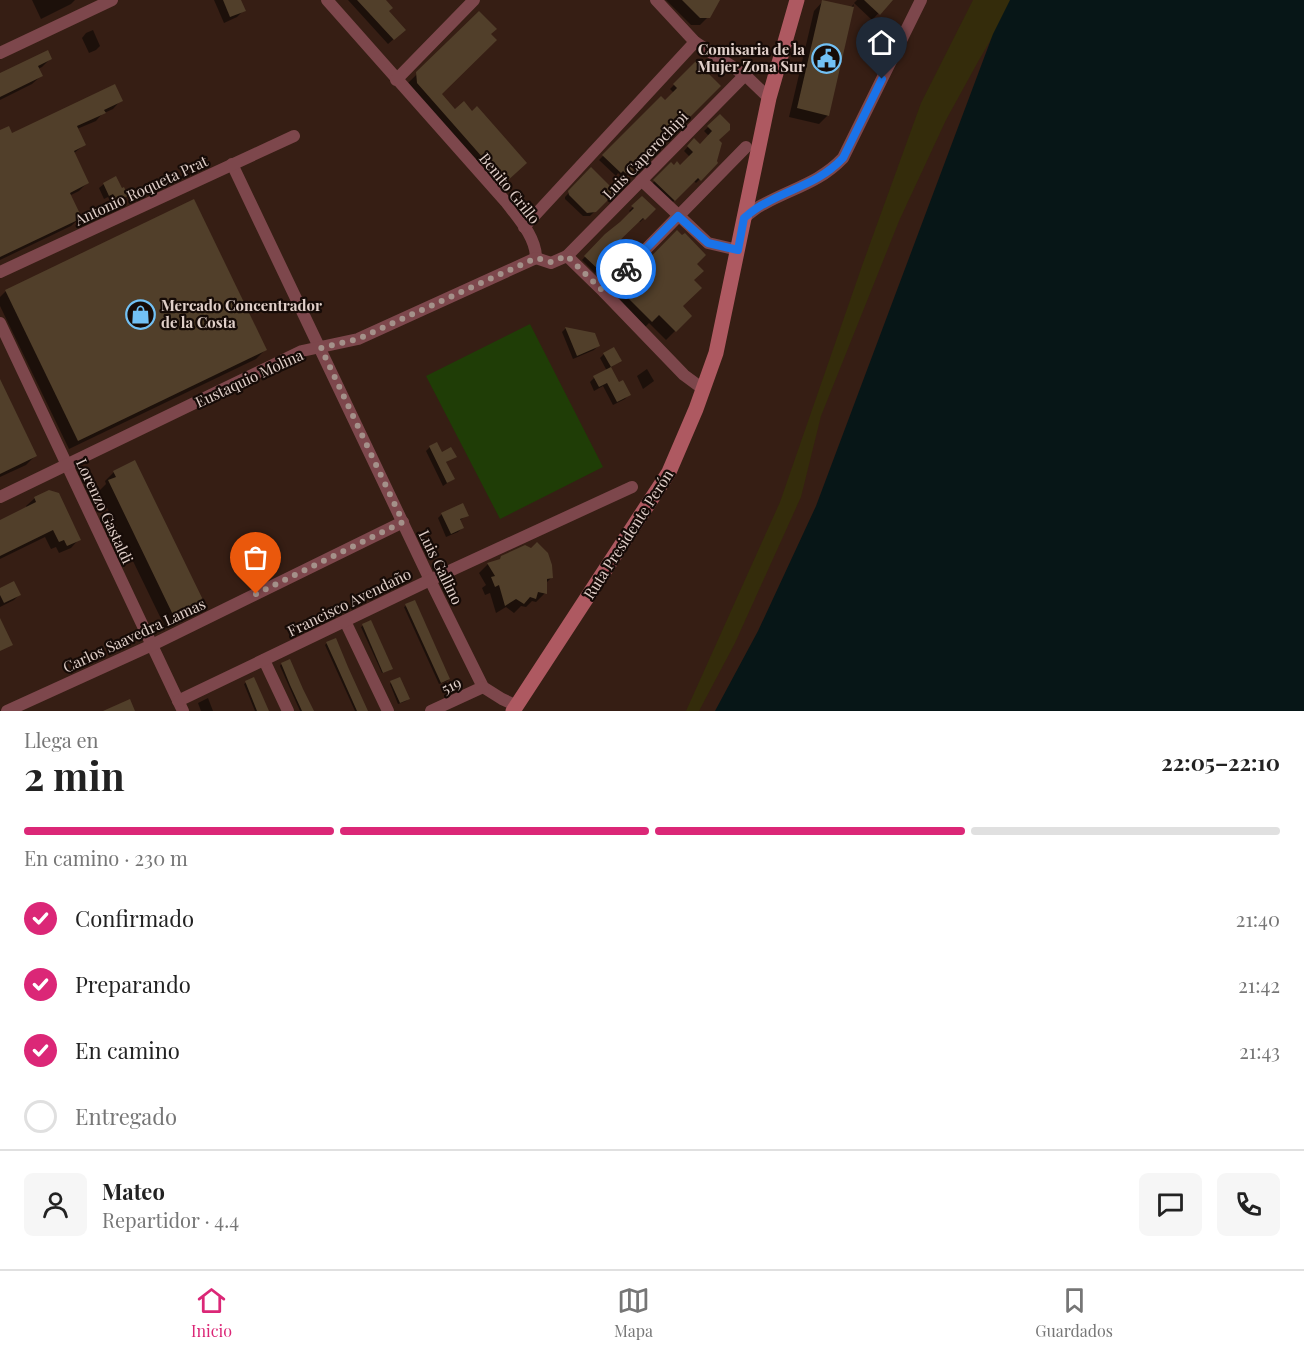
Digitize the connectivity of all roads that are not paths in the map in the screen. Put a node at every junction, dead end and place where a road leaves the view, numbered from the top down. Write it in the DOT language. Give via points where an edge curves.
graph roads {
  1 [pos="112,0"];
  2 [pos="327,0"];
  3 [pos="474,0"];
  4 [pos="656,0"];
  5 [pos="797,0"];
  6 [pos="921,0"];
  7 [pos="695,42"];
  8 [pos="0,53"];
  9 [pos="745,75"];
  10 [pos="396,80"];
  11 [pos="769,98"];
  12 [pos="294,135"];
  13 [pos="746,147"];
  14 [pos="232,164"];
  15 [pos="642,180"];
  16 [pos="678,216"];
  17 [pos="744,218"];
  18 [pos="524,227"];
  19 [pos="738,250"];
  20 [pos="567,256"];
  21 [pos="536,258"];
  22 [pos="0,272"];
  23 [pos="604,292"];
  24 [pos="0,323"];
  25 [pos="321,348"];
  26 [pos="703,389"];
  27 [pos="67,465"];
  28 [pos="632,488"];
  29 [pos="0,497"];
  30 [pos="403,522"];
  31 [pos="430,580"];
  32 [pos="345,621"];
  33 [pos="152,645"];
  34 [pos="264,660"];
  35 [pos="483,687"];
  36 [pos="181,706"];
  37 [pos="515,708"];
  38 [pos="7,711"];
  39 [pos="288,711"];
  40 [pos="388,711"];
  41 [pos="432,711"];
  1 -- 8 [label="street"];
  2 -- 10 [label="street, Benito Grillo"];
  3 -- 10 [label="street"];
  4 -- 7 [label="street"];
  5 -- 11 [label="main road"];
  6 -- 17 [label="street" via="843,158 818,179 762,204"];
  7 -- 9 [label="street"];
  7 -- 18 [label="street"];
  9 -- 11 [label="street"];
  9 -- 15 [label="street, Luis Caperochipi"];
  10 -- 18 [label="street, Benito Grillo"];
  11 -- 17 [label="main road, Ruta Presidente Perón"];
  12 -- 14 [label="street, Antonio Roqueta Prat"];
  13 -- 16 [label="street"];
  14 -- 22 [label="street, Antonio Roqueta Prat"];
  14 -- 25 [label="street, Luis Gallino"];
  15 -- 16 [label="street"];
  15 -- 20 [label="street, Luis Caperochipi"];
  16 -- 19 [label="street" via="708,243"];
  16 -- 23 [label="street"];
  17 -- 19 [label="main road, Ruta Presidente Perón"];
  18 -- 21 [label="street, Benito Grillo" via="536,249"];
  19 -- 26 [label="main road, Ruta Presidente Perón" via="716,353"];
  20 -- 21 [label="street" via="551,262"];
  20 -- 23 [label="street"];
  21 -- 25 [label="street, Eustaquio Molina" via="358,339"];
  23 -- 26 [label="street" via="684,375"];
  24 -- 27 [label="street, Lorenzo Gastaldi"];
  25 -- 27 [label="street, Eustaquio Molina" via="302,351"];
  25 -- 30 [label="street, Luis Gallino"];
  26 -- 37 [label="main road, Ruta Presidente Perón" via="669,472"];
  27 -- 29 [label="street, Eustaquio Molina"];
  27 -- 33 [label="street, Lorenzo Gastaldi"];
  28 -- 31 [label="street, Francisco Avendaño"];
  30 -- 31 [label="street, Luis Gallino"];
  30 -- 33 [label="street, Carlos Saavedra Lamas"];
  31 -- 32 [label="street, Francisco Avendaño"];
  31 -- 35 [label="street, Luis Gallino"];
  32 -- 34 [label="street, Francisco Avendaño"];
  32 -- 40 [label="street"];
  33 -- 36 [label="street, Lorenzo Gastaldi"];
  33 -- 38 [label="street, Carlos Saavedra Lamas"];
  34 -- 36 [label="street, Francisco Avendaño"];
  34 -- 39 [label="street"];
  35 -- 37 [label="street"];
  35 -- 41 [label="street, 519"];
}
